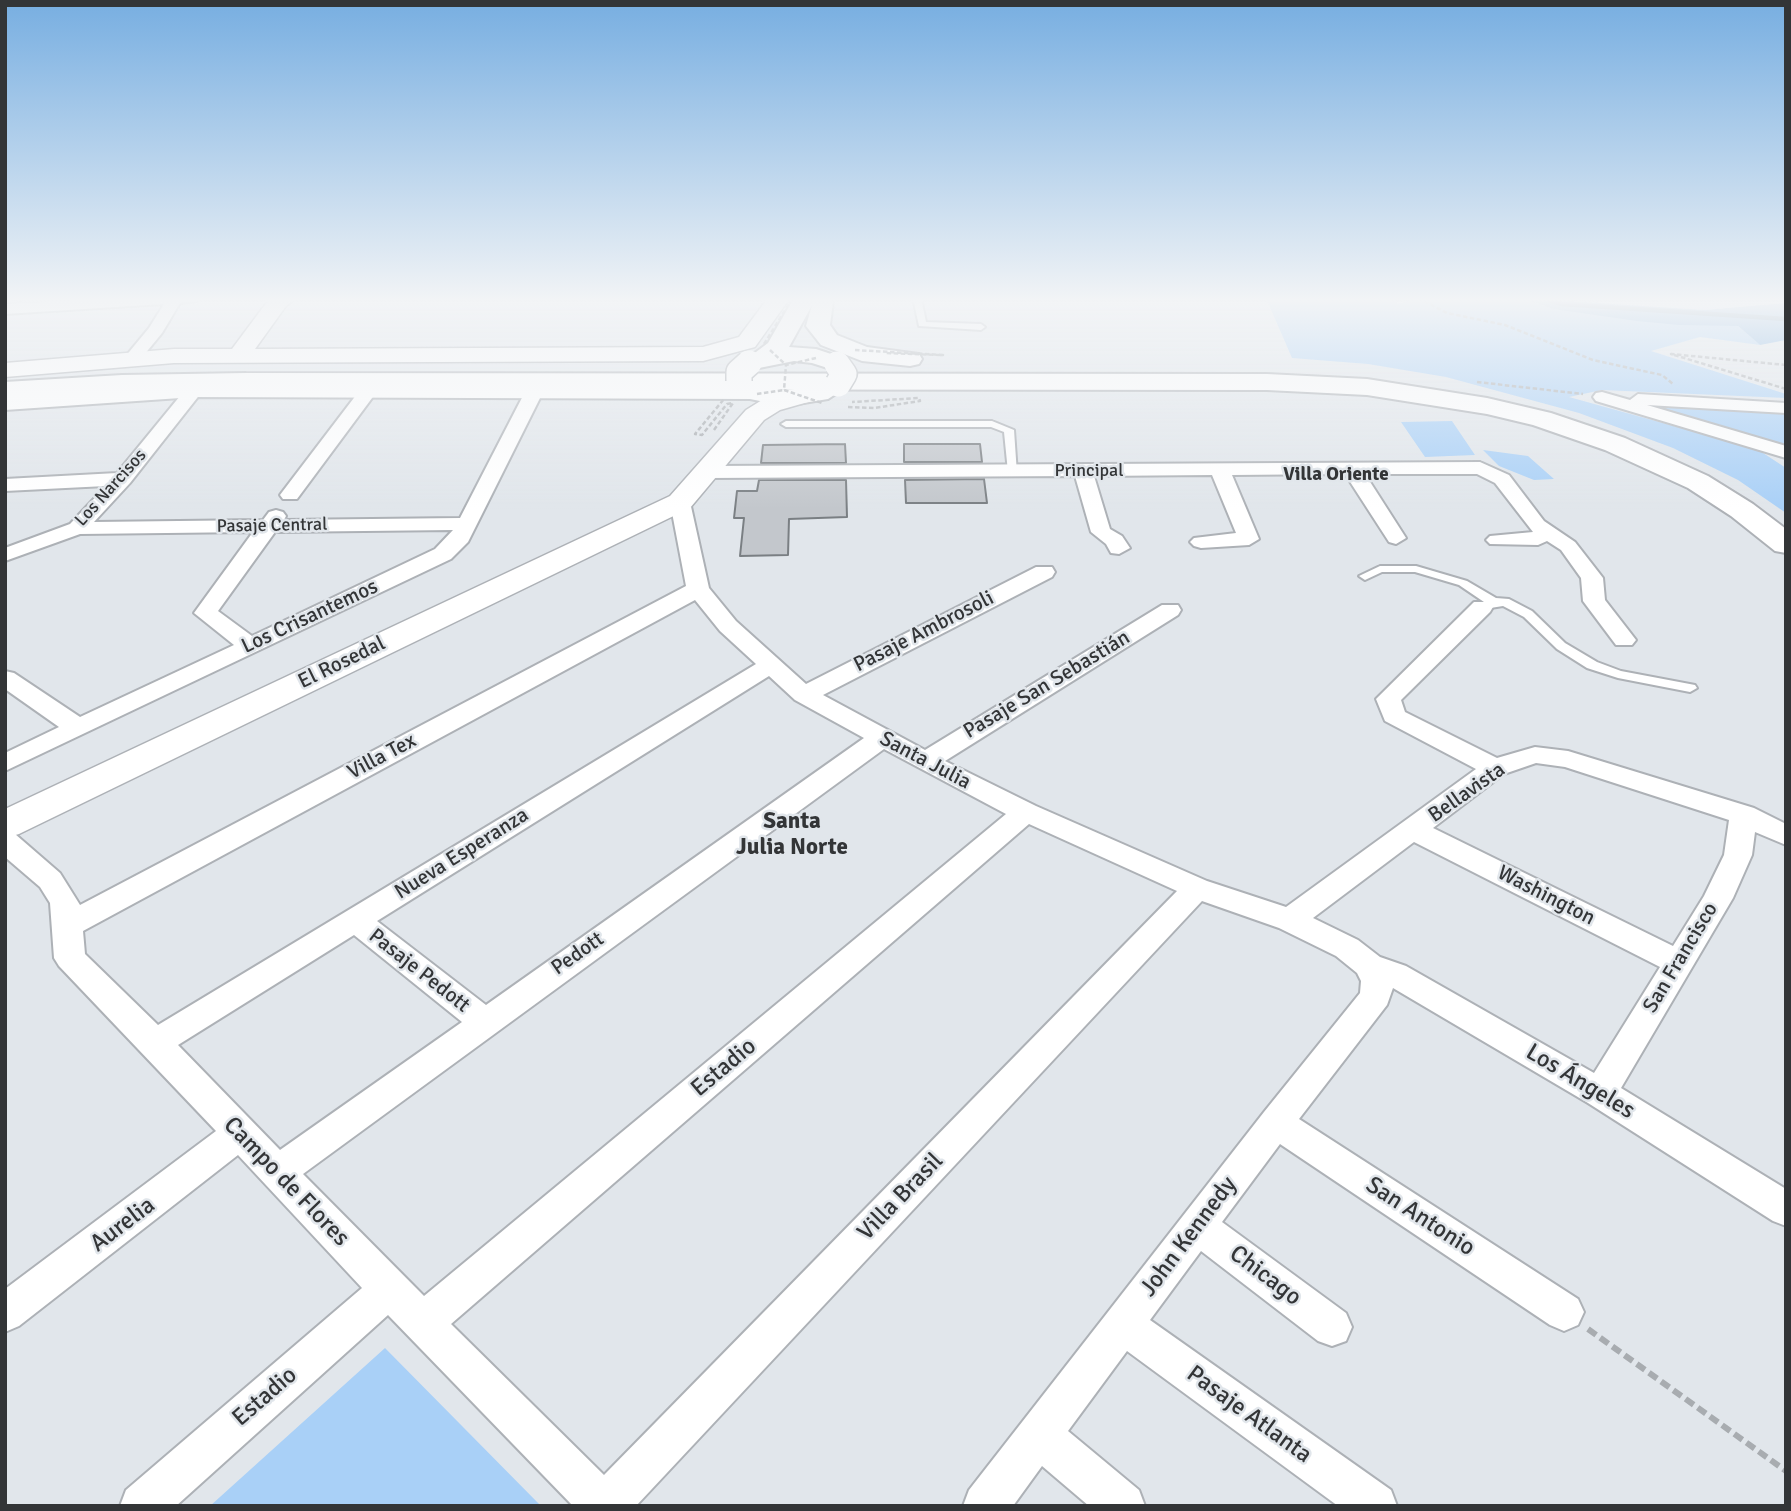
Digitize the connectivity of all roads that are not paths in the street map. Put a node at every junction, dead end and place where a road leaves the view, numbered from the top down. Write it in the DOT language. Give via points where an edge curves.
graph roads {
  1 [pos="28,369"];
  2 [pos="89,369"];
  3 [pos="159,369"];
  4 [pos="257,369"];
  5 [pos="288,369"];
  6 [pos="717,369"];
  7 [pos="762,369"];
  8 [pos="773,369"];
  9 [pos="826,369"];
  10 [pos="829,369"];
  11 [pos="858,369"];
  12 [pos="1291,369"];
  13 [pos="263,370"];
  14 [pos="5,371"];
  15 [pos="831,371"];
  16 [pos="5,380"];
  17 [pos="753,382"];
  18 [pos="1401,383"];
  19 [pos="195,389"];
  20 [pos="5,390"];
  21 [pos="369,390"];
  22 [pos="535,390"];
  23 [pos="1482,394"];
  24 [pos="5,402"];
  25 [pos="1786,408"];
  26 [pos="786,424"];
  27 [pos="1777,450"];
  28 [pos="1786,462"];
  29 [pos="1471,467"];
  30 [pos="1083,470"];
  31 [pos="1220,470"];
  32 [pos="1352,470"];
  33 [pos="707,472"];
  34 [pos="1013,472"];
  35 [pos="123,479"];
  36 [pos="5,485"];
  37 [pos="680,502"];
  38 [pos="279,511"];
  39 [pos="1786,520"];
  40 [pos="467,524"];
  41 [pos="77,528"];
  42 [pos="1546,531"];
  43 [pos="1396,538"];
  44 [pos="1497,540"];
  45 [pos="1201,542"];
  46 [pos="1786,544"];
  47 [pos="1119,548"];
  48 [pos="5,555"];
  49 [pos="1044,572"];
  50 [pos="1366,576"];
  51 [pos="698,589"];
  52 [pos="1487,604"];
  53 [pos="1170,610"];
  54 [pos="1624,640"];
  55 [pos="249,645"];
  56 [pos="769,666"];
  57 [pos="5,678"];
  58 [pos="1690,688"];
  59 [pos="804,695"];
  60 [pos="78,728"];
  61 [pos="882,738"];
  62 [pos="926,761"];
  63 [pos="5,763"];
  64 [pos="1495,768"];
  65 [pos="1026,812"];
  66 [pos="1744,815"];
  67 [pos="5,825"];
  68 [pos="1414,830"];
  69 [pos="1786,836"];
  70 [pos="5,841"];
  71 [pos="1198,888"];
  72 [pos="355,920"];
  73 [pos="1290,920"];
  74 [pos="66,926"];
  75 [pos="1678,962"];
  76 [pos="1369,965"];
  77 [pos="484,1021"];
  78 [pos="156,1043"];
  79 [pos="1600,1093"];
  80 [pos="1276,1122"];
  81 [pos="239,1135"];
  82 [pos="276,1172"];
  83 [pos="1786,1209"];
  84 [pos="1198,1226"];
  85 [pos="389,1289"];
  86 [pos="1564,1312"];
  87 [pos="5,1313"];
  88 [pos="422,1323"];
  89 [pos="1124,1325"];
  90 [pos="1332,1326"];
  91 [pos="1039,1435"];
  92 [pos="142,1506"];
  93 [pos="605,1506"];
  94 [pos="985,1506"];
  95 [pos="1123,1506"];
  96 [pos="1375,1506"];
  1 -- 14 [label="main road"];
  2 -- 14 [label="main road"];
  3 -- 16 [label="main road"];
  4 -- 13 [label="main road"];
  5 -- 13 [label="main road"];
  6 -- 17 [label="main road"];
  7 -- 17 [label="main road"];
  8 -- 17 [label="main road"];
  9 -- 15 [label="main road"];
  10 -- 15 [label="main road"];
  11 -- 15 [label="main road"];
  12 -- 18 [label="main road"];
  13 -- 18 [label="main road" via="1272,374"];
  15 -- 17 [label="main road" via="792,393"];
  15 -- 23 [label="main road"];
  17 -- 22 [label="main road"];
  17 -- 33 [label="main road"];
  18 -- 39 [label="main road" via="1523,406 1619,434 1717,477"];
  19 -- 21 [label="main road"];
  19 -- 24 [label="main road"];
  19 -- 35 [label="street, Los Narcisos"];
  20 -- 23 [label="main road" via="213,381 1254,382"];
  21 -- 22 [label="main road"];
  21 -- 38 [label="street"];
  22 -- 40 [label="street, Los Crisantemos"];
  23 -- 46 [label="main road" via="1661,464 1732,503"];
  25 -- 27 [label="street" via="1602,397"];
  26 -- 34 [label="lane" via="992,424 1009,430"];
  27 -- 28 [label="street"];
  29 -- 32 [label="street, Principal"];
  29 -- 42 [label="street" via="1489,470 1502,479 1531,519"];
  30 -- 31 [label="street, Principal"];
  30 -- 34 [label="street, Principal"];
  30 -- 47 [label="street" via="1101,532"];
  31 -- 32 [label="street, Principal"];
  31 -- 45 [label="street" via="1249,539"];
  32 -- 43 [label="street"];
  33 -- 34 [label="street, Principal"];
  33 -- 37 [label="main road"];
  35 -- 36 [label="street"];
  35 -- 41 [label="street, Los Narcisos"];
  37 -- 51 [label="street, Santa Julia"];
  37 -- 67 [label="main road, El Rosedal"];
  38 -- 40 [label="street, Pasaje Central"];
  38 -- 41 [label="street, Pasaje Central"];
  38 -- 55 [label="street" via="205,613"];
  40 -- 55 [label="street, Los Crisantemos" via="457,542 434,559"];
  41 -- 48 [label="street, Los Narcisos"];
  42 -- 44 [label="street" via="1538,539"];
  42 -- 54 [label="street" via="1569,546 1588,571 1594,601"];
  49 -- 59 [label="street, Pasaje Ambrosoli"];
  50 -- 52 [label="lane" via="1380,569 1416,569 1463,583"];
  51 -- 56 [label="street, Santa Julia"];
  51 -- 74 [label="street, Villa Tex"];
  52 -- 58 [label="lane" via="1504,602 1528,614 1561,646 1592,665"];
  52 -- 64 [label="street" via="1388,699 1394,716"];
  53 -- 62 [label="street, Pasaje San Sebastián"];
  55 -- 60 [label="street, Los Crisantemos"];
  56 -- 59 [label="street, Santa Julia"];
  56 -- 72 [label="street, Nueva Esperanza"];
  57 -- 60 [label="street"];
  59 -- 61 [label="street, Santa Julia"];
  60 -- 63 [label="street, Los Crisantemos"];
  61 -- 62 [label="street, Santa Julia"];
  61 -- 77 [label="street, Pedott"];
  62 -- 65 [label="street, Santa Julia"];
  64 -- 66 [label="street, Bellavista" via="1535,755 1568,759"];
  64 -- 68 [label="street, Bellavista"];
  65 -- 71 [label="street, Santa Julia"];
  65 -- 88 [label="street, Estadio"];
  66 -- 69 [label="street, Bellavista"];
  66 -- 75 [label="street, San Francisco" via="1738,855"];
  68 -- 73 [label="street, Bellavista"];
  68 -- 75 [label="street, Washington"];
  70 -- 74 [label="street, Campo de Flores" via="50,880 65,902"];
  71 -- 73 [label="street, Santa Julia"];
  71 -- 93 [label="street, Villa Brasil"];
  72 -- 77 [label="street, Pasaje Pedott"];
  72 -- 78 [label="street, Nueva Esperanza"];
  73 -- 76 [label="street, Santa Julia" via="1347,948"];
  74 -- 78 [label="street, Campo de Flores" via="69,958"];
  75 -- 79 [label="street, San Francisco"];
  76 -- 79 [label="street, Los Ángeles" via="1395,974"];
  76 -- 80 [label="street, John Kennedy" via="1377,981 1376,996"];
  77 -- 82 [label="street, Pedott"];
  78 -- 81 [label="street, Campo de Flores"];
  79 -- 83 [label="street, Los Ángeles"];
  80 -- 84 [label="street, John Kennedy"];
  80 -- 86 [label="street, San Antonio"];
  81 -- 82 [label="street, Campo de Flores"];
  81 -- 87 [label="street, Aurelia"];
  82 -- 85 [label="street, Campo de Flores"];
  84 -- 89 [label="street, John Kennedy"];
  84 -- 90 [label="street, Chicago"];
  85 -- 88 [label="street, Campo de Flores"];
  85 -- 92 [label="street, Estadio"];
  88 -- 93 [label="street, Campo de Flores"];
  89 -- 91 [label="street, John Kennedy"];
  89 -- 96 [label="street, Pasaje Atlanta"];
  91 -- 94 [label="street, John Kennedy"];
  91 -- 95 [label="street"];
}
